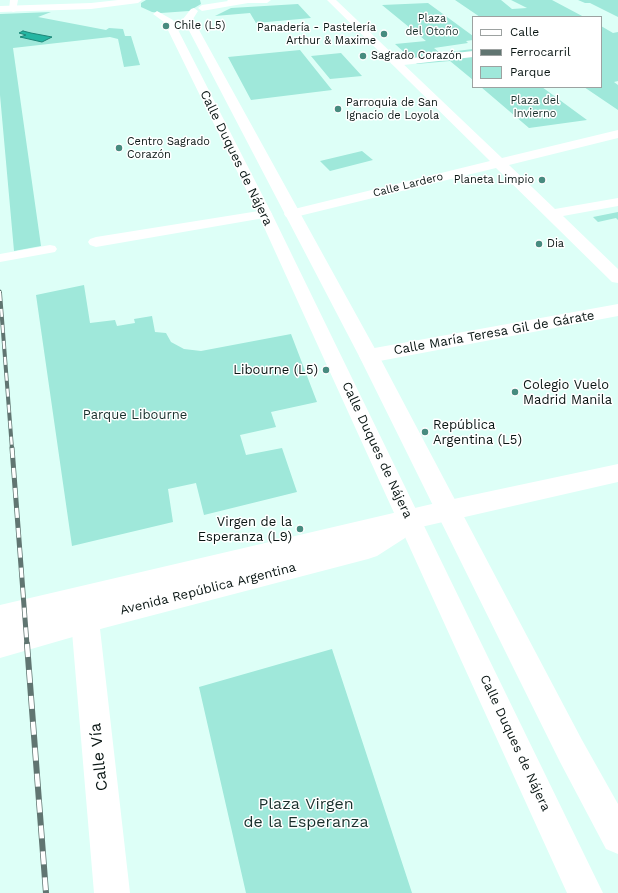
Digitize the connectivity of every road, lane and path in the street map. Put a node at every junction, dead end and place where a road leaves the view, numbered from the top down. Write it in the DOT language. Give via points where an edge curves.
graph roads {
  1 [pos="139,0"];
  2 [pos="231,0"];
  3 [pos="267,0"];
  4 [pos="331,0"];
  5 [pos="245,1"];
  6 [pos="14,4"];
  7 [pos="91,6"];
  8 [pos="0,9"];
  9 [pos="190,9"];
  10 [pos="147,12"];
  11 [pos="472,54"];
  12 [pos="395,63"];
  13 [pos="618,134"];
  14 [pos="498,163"];
  15 [pos="618,202"];
  16 [pos="265,214"];
  17 [pos="292,214"];
  18 [pos="551,214"];
  19 [pos="96,242"];
  20 [pos="50,250"];
  21 [pos="0,258"];
  22 [pos="618,278"];
  23 [pos="618,310"];
  24 [pos="369,356"];
  25 [pos="618,473"];
  26 [pos="449,510"];
  27 [pos="411,520"];
  28 [pos="0,618"];
  29 [pos="76,623"];
  30 [pos="0,644"];
  31 [pos="618,836"];
  32 [pos="112,893"];
  33 [pos="585,893"];
  1 -- 7 [label="main road"];
  1 -- 10 [label="main road" via="135,5"];
  2 -- 5 [label="main road"];
  3 -- 5 [label="main road"];
  4 -- 12 [label="main road"];
  5 -- 9 [label="main road"];
  6 -- 7 [label="main road"];
  6 -- 8 [label="main road"];
  7 -- 10 [label="main road"];
  9 -- 10 [label="main road"];
  9 -- 17 [label="main road, Calle Duques de Nájera" via="188,19"];
  10 -- 16 [label="main road, Calle Duques de Nájera" via="168,20"];
  11 -- 12 [label="street"];
  12 -- 14 [label="main road"];
  13 -- 14 [label="main road, Calle Lardero"];
  14 -- 17 [label="main road, Calle Lardero"];
  14 -- 18 [label="main road"];
  15 -- 18 [label="main road"];
  16 -- 19 [label="main road"];
  16 -- 27 [label="main road, Calle Duques de Nájera"];
  17 -- 24 [label="main road, Calle Duques de Nájera"];
  18 -- 22 [label="main road"];
  20 -- 21 [label="street"];
  23 -- 24 [label="main road, Calle María Teresa Gil de Gárate"];
  24 -- 26 [label="main road, Calle Duques de Nájera"];
  25 -- 26 [label="main road, Avenida República Argentina"];
  26 -- 27 [label="main road, Avenida República Argentina"];
  26 -- 31 [label="main road, Calle Duques de Nájera" via="571,751"];
  27 -- 28 [label="main road, Avenida República Argentina"];
  27 -- 29 [label="main road, Avenida República Argentina" via="368,548"];
  27 -- 33 [label="main road, Calle Duques de Nájera"];
  29 -- 30 [label="main road, Avenida República Argentina"];
  29 -- 32 [label="main road, Calle Vía"];
}
